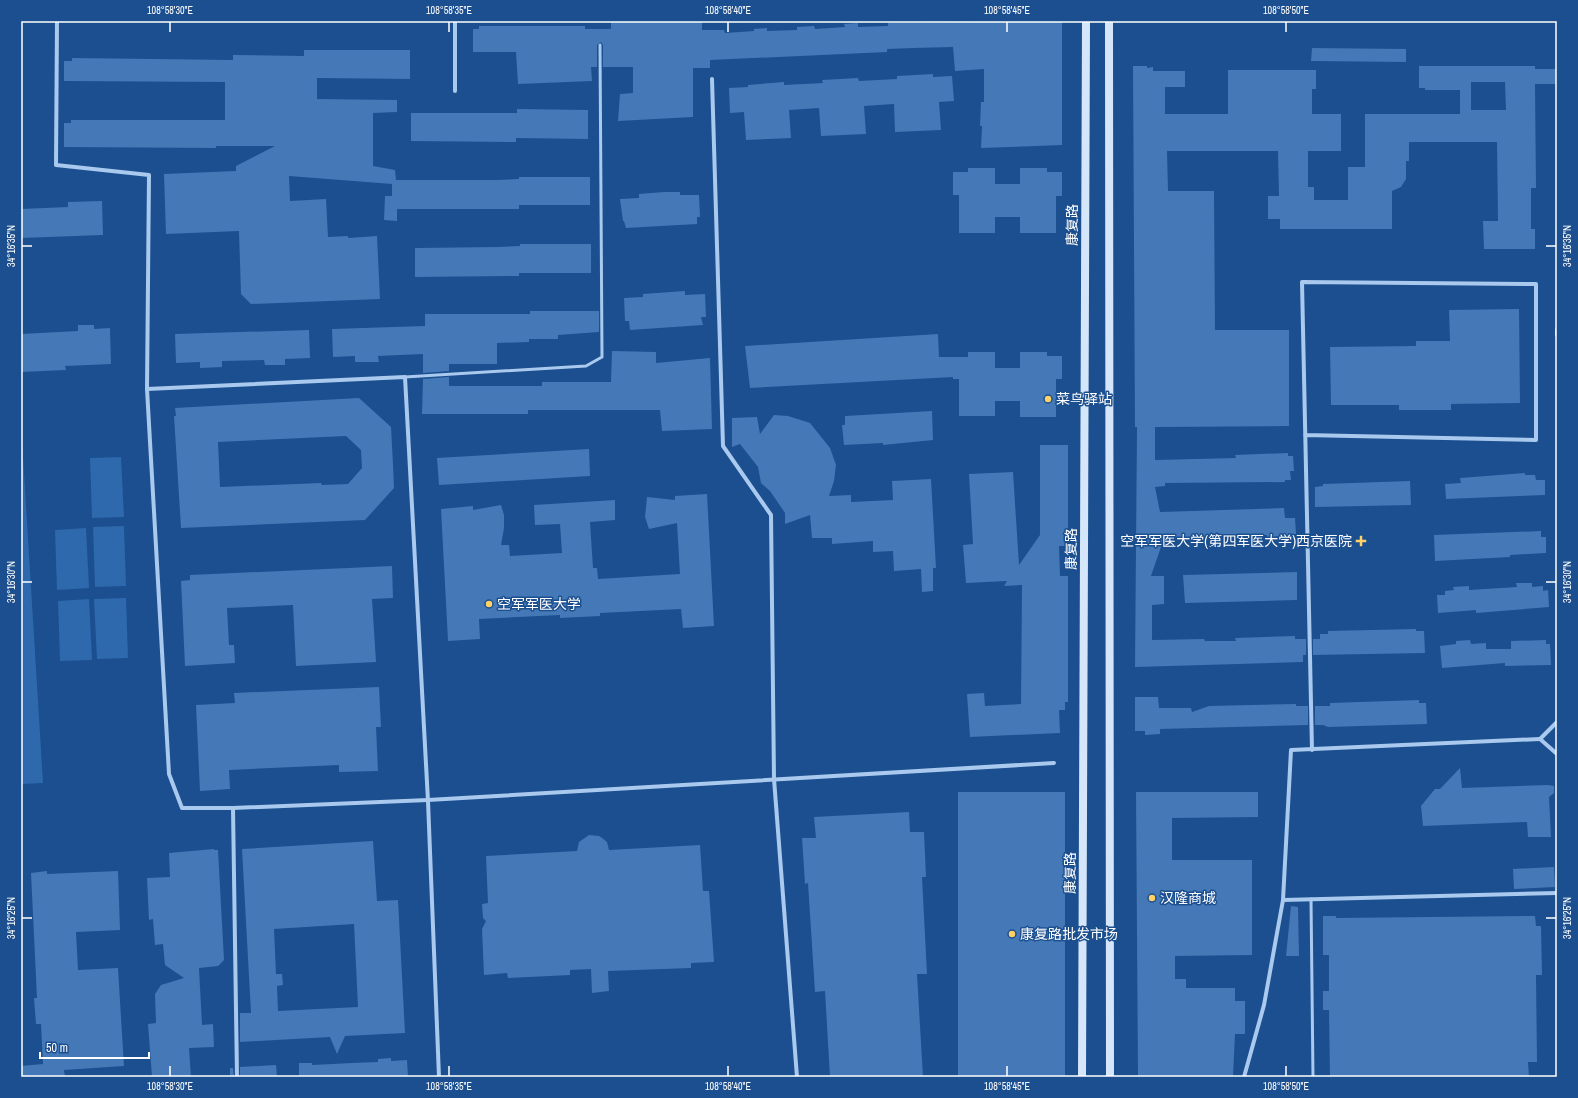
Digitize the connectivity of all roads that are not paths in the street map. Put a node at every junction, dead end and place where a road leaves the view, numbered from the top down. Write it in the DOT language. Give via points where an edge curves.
graph roads {
  1 [pos="56,21"];
  2 [pos="455,21"];
  3 [pos="1086,21"];
  4 [pos="1109,21"];
  5 [pos="600,44"];
  6 [pos="712,79"];
  7 [pos="454,91"];
  8 [pos="1557,330"];
  9 [pos="1557,335"];
  10 [pos="405,377"];
  11 [pos="146,389"];
  12 [pos="1305,435"];
  13 [pos="1557,722"];
  14 [pos="1540,739"];
  15 [pos="1312,750"];
  16 [pos="1557,754"];
  17 [pos="1054,763"];
  18 [pos="774,778"];
  19 [pos="428,800"];
  20 [pos="233,808"];
  21 [pos="1557,893"];
  22 [pos="1311,899"];
  23 [pos="1283,900"];
  24 [pos="237,1077"];
  25 [pos="439,1077"];
  26 [pos="797,1077"];
  27 [pos="1082,1077"];
  28 [pos="1110,1077"];
  29 [pos="1244,1077"];
  30 [pos="1313,1077"];
  1 -- 11 [label="street" via="56,165 149,175"];
  2 -- 7 [label="street"];
  3 -- 27 [label="main road, 康复路"];
  4 -- 28 [label="main road"];
  5 -- 10 [label="lane" via="602,357 586,366"];
  6 -- 18 [label="street" via="723,446 771,515"];
  8 -- 9 [label="street"];
  10 -- 11 [label="street"];
  10 -- 19 [label="street"];
  11 -- 20 [label="street" via="169,774 182,808"];
  12 -- 12 [label="street" via="1302,282 1536,284 1536,440"];
  12 -- 15 [label="street"];
  13 -- 14 [label="street"];
  14 -- 15 [label="street"];
  14 -- 16 [label="street"];
  15 -- 23 [label="street" via="1291,750"];
  17 -- 18 [label="street"];
  18 -- 19 [label="street"];
  18 -- 26 [label="street"];
  19 -- 20 [label="street"];
  19 -- 25 [label="street"];
  20 -- 24 [label="street"];
  21 -- 22 [label="street"];
  22 -- 23 [label="street"];
  22 -- 30 [label="lane"];
  23 -- 29 [label="street" via="1264,1005"];
}
